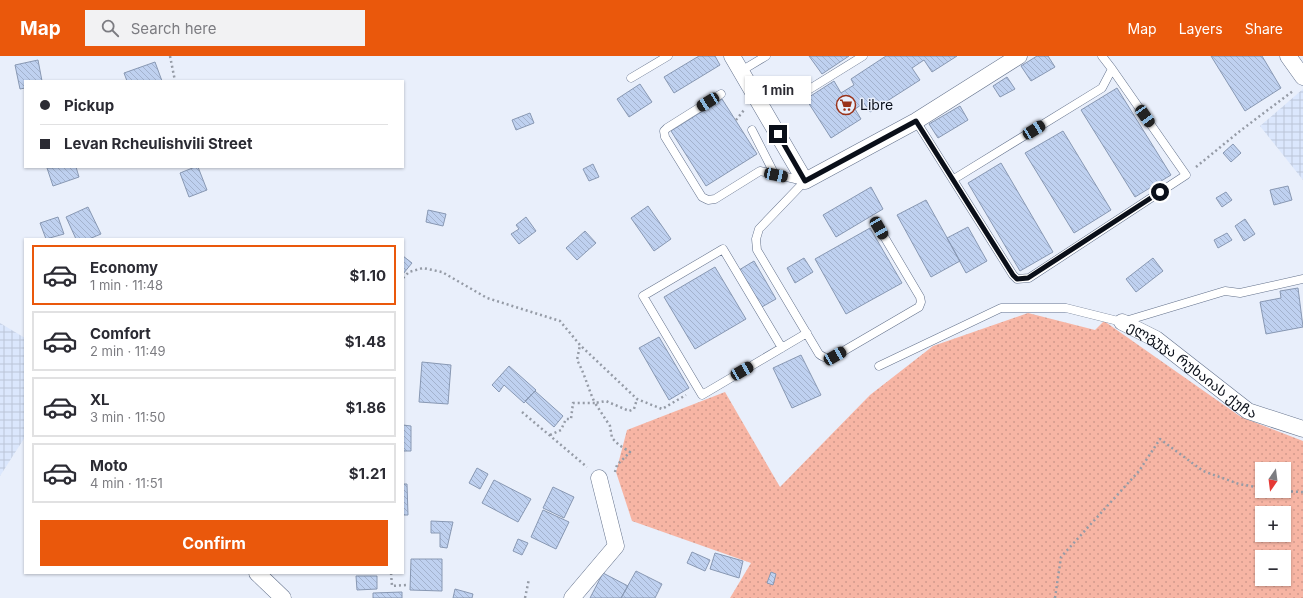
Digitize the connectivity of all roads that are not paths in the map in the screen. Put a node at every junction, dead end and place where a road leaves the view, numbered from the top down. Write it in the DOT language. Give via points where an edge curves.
graph roads {
  1 [pos="668,56"];
  2 [pos="732,56"];
  3 [pos="766,56"];
  4 [pos="863,56"];
  5 [pos="1019,56"];
  6 [pos="1102,56"];
  7 [pos="1288,56"];
  8 [pos="1112,70"];
  9 [pos="741,71"];
  10 [pos="631,78"];
  11 [pos="1300,83"];
  12 [pos="721,94"];
  13 [pos="800,95"];
  14 [pos="916,121"];
  15 [pos="752,130"];
  16 [pos="776,175"];
  17 [pos="954,179"];
  18 [pos="805,181"];
  19 [pos="879,228"];
  20 [pos="1303,279"];
  21 [pos="1122,322"];
  22 [pos="807,333"];
  23 [pos="782,348"];
  24 [pos="879,366"];
  25 [pos="1303,429"];
  26 [pos="600,482"];
  27 [pos="258,574"];
  28 [pos="283,598"];
  29 [pos="572,598"];
  1 -- 10 [label="lane"];
  2 -- 9 [label="street"];
  3 -- 9 [label="lane"];
  4 -- 13 [label="lane"];
  5 -- 14 [label="street"];
  6 -- 8 [label="lane"];
  7 -- 11 [label="street"];
  8 -- 17 [label="lane" via="1102,88"];
  8 -- 17 [label="lane" via="1186,175 1023,279 1017,279 1013,275"];
  9 -- 18 [label="street"];
  12 -- 16 [label="lane" via="664,131 702,197 708,200 715,199 760,171"];
  14 -- 17 [label="lane"];
  14 -- 18 [label="street"];
  15 -- 16 [label="lane"];
  16 -- 18 [label="lane"];
  18 -- 22 [label="lane" via="759,229 756,239 757,250"];
  19 -- 22 [label="lane" via="920,297 919,307 827,358 819,354"];
  20 -- 21 [label="lane" via="1240,293 1225,291"];
  21 -- 24 [label="lane, ელგუჯა რუხაიას ქუჩა" via="1066,308 1001,308"];
  21 -- 25 [label="street, ელგუჯა რუხაიას ქუჩა" via="1156,339 1248,411"];
  22 -- 23 [label="lane"];
  23 -- 23 [label="lane" via="702,395 643,296 723,249"];
  26 -- 29 [label="street" via="616,546"];
  27 -- 28 [label="street"];
}
